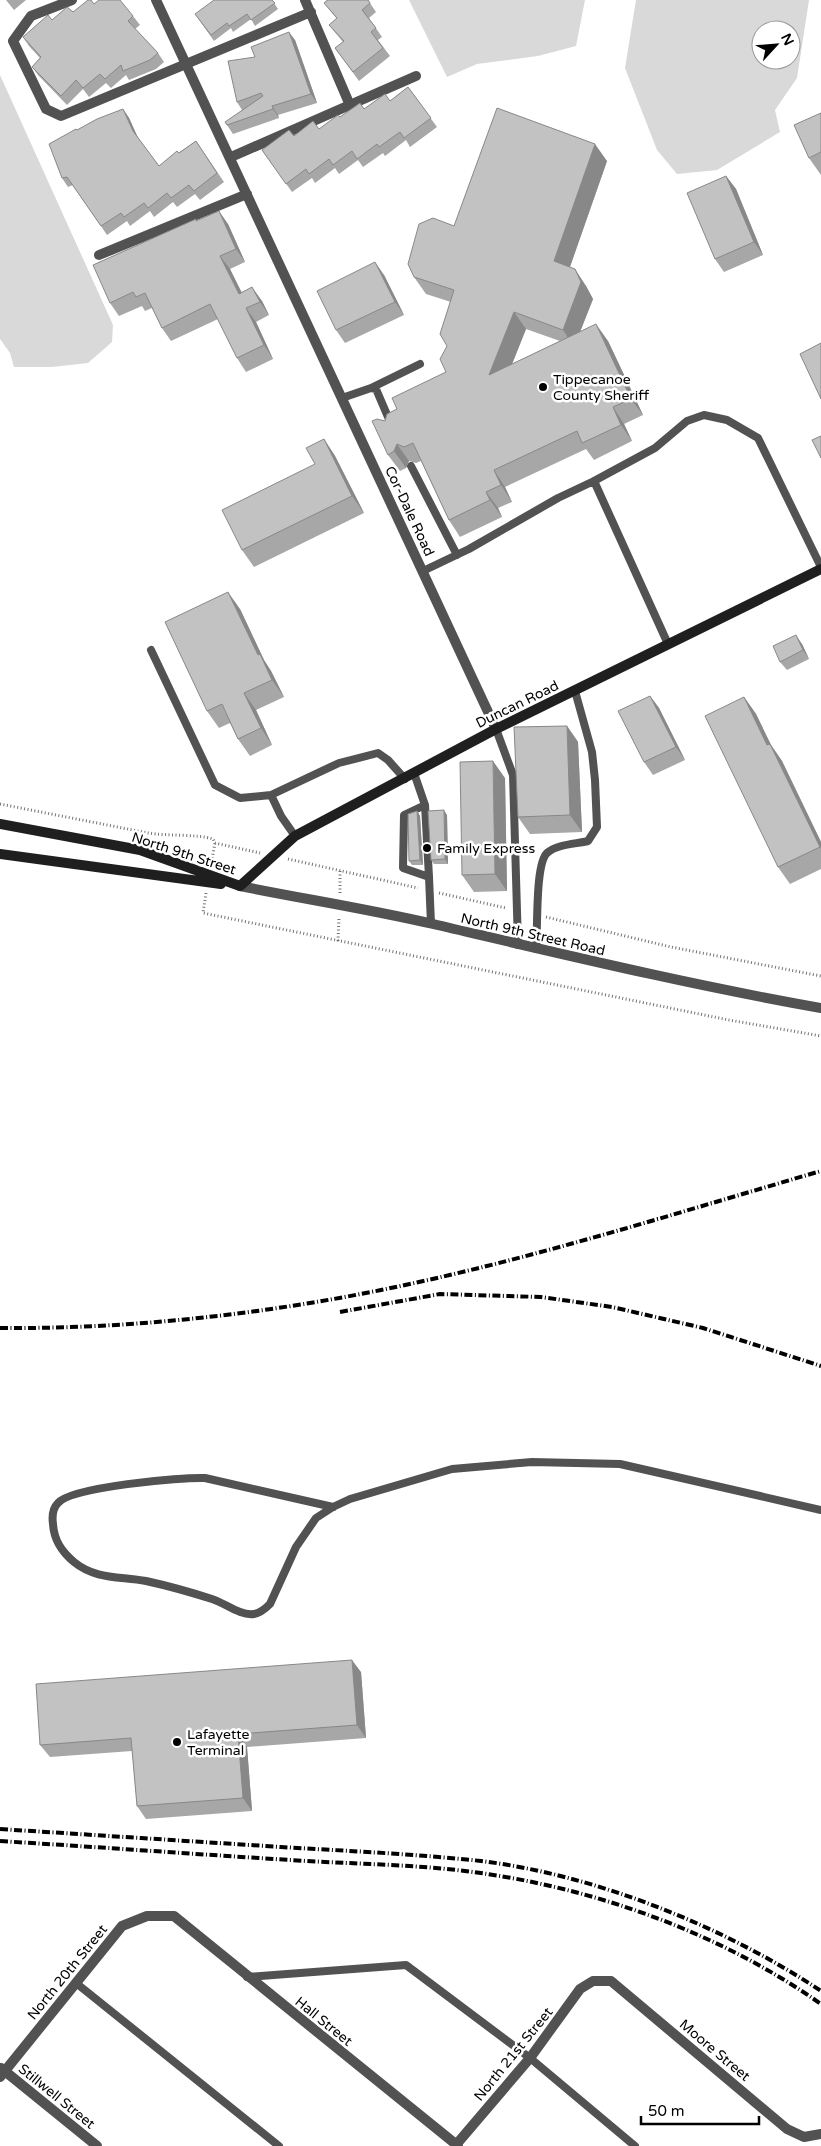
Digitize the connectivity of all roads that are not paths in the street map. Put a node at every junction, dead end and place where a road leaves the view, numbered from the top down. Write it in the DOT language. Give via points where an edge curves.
graph roads {
  1 [pos="72,0"];
  2 [pos="156,0"];
  3 [pos="305,0"];
  4 [pos="311,12"];
  5 [pos="185,64"];
  6 [pos="416,76"];
  7 [pos="349,103"];
  8 [pos="230,157"];
  9 [pos="248,194"];
  10 [pos="99,255"];
  11 [pos="420,364"];
  12 [pos="371,388"];
  13 [pos="342,398"];
  14 [pos="394,433"];
  15 [pos="411,466"];
  16 [pos="594,482"];
  17 [pos="457,555"];
  18 [pos="821,568"];
  19 [pos="424,571"];
  20 [pos="668,644"];
  21 [pos="151,650"];
  22 [pos="575,691"];
  23 [pos="496,729"];
  24 [pos="414,773"];
  25 [pos="405,779"];
  26 [pos="271,795"];
  27 [pos="425,805"];
  28 [pos="0,824"];
  29 [pos="295,836"];
  30 [pos="0,854"];
  31 [pos="429,877"];
  32 [pos="240,886"];
  33 [pos="431,924"];
  34 [pos="518,945"];
  35 [pos="536,949"];
  36 [pos="821,1008"];
  37 [pos="333,1507"];
  38 [pos="821,1510"];
  39 [pos="174,1916"];
  40 [pos="247,1977"];
  41 [pos="593,1981"];
  42 [pos="76,1983"];
  43 [pos="530,2058"];
  44 [pos="2,2072"];
  45 [pos="821,2134"];
  46 [pos="97,2146"];
  47 [pos="279,2146"];
  48 [pos="456,2146"];
  49 [pos="635,2146"];
  1 -- 5 [label="street" via="31,16 13,41 46,109 61,116"];
  2 -- 5 [label="street, Cor-Dale Road"];
  3 -- 4 [label="street"];
  4 -- 5 [label="street"];
  4 -- 7 [label="street"];
  5 -- 8 [label="street, Cor-Dale Road"];
  6 -- 7 [label="street"];
  7 -- 8 [label="street"];
  8 -- 9 [label="street, Cor-Dale Road"];
  9 -- 10 [label="street"];
  9 -- 13 [label="street, Cor-Dale Road"];
  11 -- 12 [label="lane"];
  12 -- 13 [label="lane"];
  12 -- 14 [label="lane" via="376,389"];
  13 -- 19 [label="street, Cor-Dale Road"];
  15 -- 17 [label="lane"];
  16 -- 17 [label="lane" via="558,498"];
  16 -- 18 [label="lane" via="655,448 687,421 704,415 727,420 758,438"];
  16 -- 20 [label="lane"];
  17 -- 19 [label="lane"];
  18 -- 20 [label="main road, Duncan Road"];
  19 -- 23 [label="street, Cor-Dale Road"];
  20 -- 22 [label="main road, Duncan Road"];
  21 -- 26 [label="lane" via="215,785 240,798"];
  22 -- 23 [label="main road, Duncan Road"];
  22 -- 35 [label="lane" via="592,752 597,827 588,842 546,853 539,871"];
  23 -- 24 [label="main road, Duncan Road"];
  23 -- 34 [label="lane" via="513,775"];
  24 -- 25 [label="main road, Duncan Road"];
  24 -- 27 [label="lane"];
  25 -- 26 [label="lane" via="378,753 339,762"];
  25 -- 29 [label="main road, Duncan Road"];
  26 -- 29 [label="lane"];
  27 -- 31 [label="lane"];
  27 -- 31 [label="lane" via="404,815 403,868"];
  28 -- 32 [label="main road, North 9th Street" via="140,850"];
  29 -- 32 [label="main road, Duncan Road"];
  30 -- 32 [label="main road, North 9th Street"];
  31 -- 33 [label="lane"];
  32 -- 33 [label="street, North 9th Street Road"];
  33 -- 34 [label="street, North 9th Street Road"];
  34 -- 35 [label="street, North 9th Street Road"];
  35 -- 36 [label="street, North 9th Street Road"];
  37 -- 37 [label="lane" via="316,1518 296,1547 270,1604 254,1614 240,1612 224,1602 176,1588 143,1580 115,1579 85,1570 55,1540 52,1520 58,1502 76,1493 184,1477 205,1478"];
  37 -- 38 [label="lane" via="452,1469 532,1462 620,1464"];
  39 -- 40 [label="street, Hall Street"];
  39 -- 42 [label="street, North 20th Street" via="147,1916 122,1926"];
  40 -- 43 [label="lane" via="406,1964"];
  40 -- 48 [label="street, Hall Street"];
  41 -- 43 [label="street, North 21st Street" via="580,1989"];
  41 -- 45 [label="street, Moore Street" via="611,1981 787,2129 804,2137"];
  42 -- 44 [label="street, North 20th Street"];
  42 -- 47 [label="lane"];
  43 -- 48 [label="street, North 21st Street"];
  43 -- 49 [label="lane"];
  44 -- 46 [label="street, Stillwell Street"];
}
